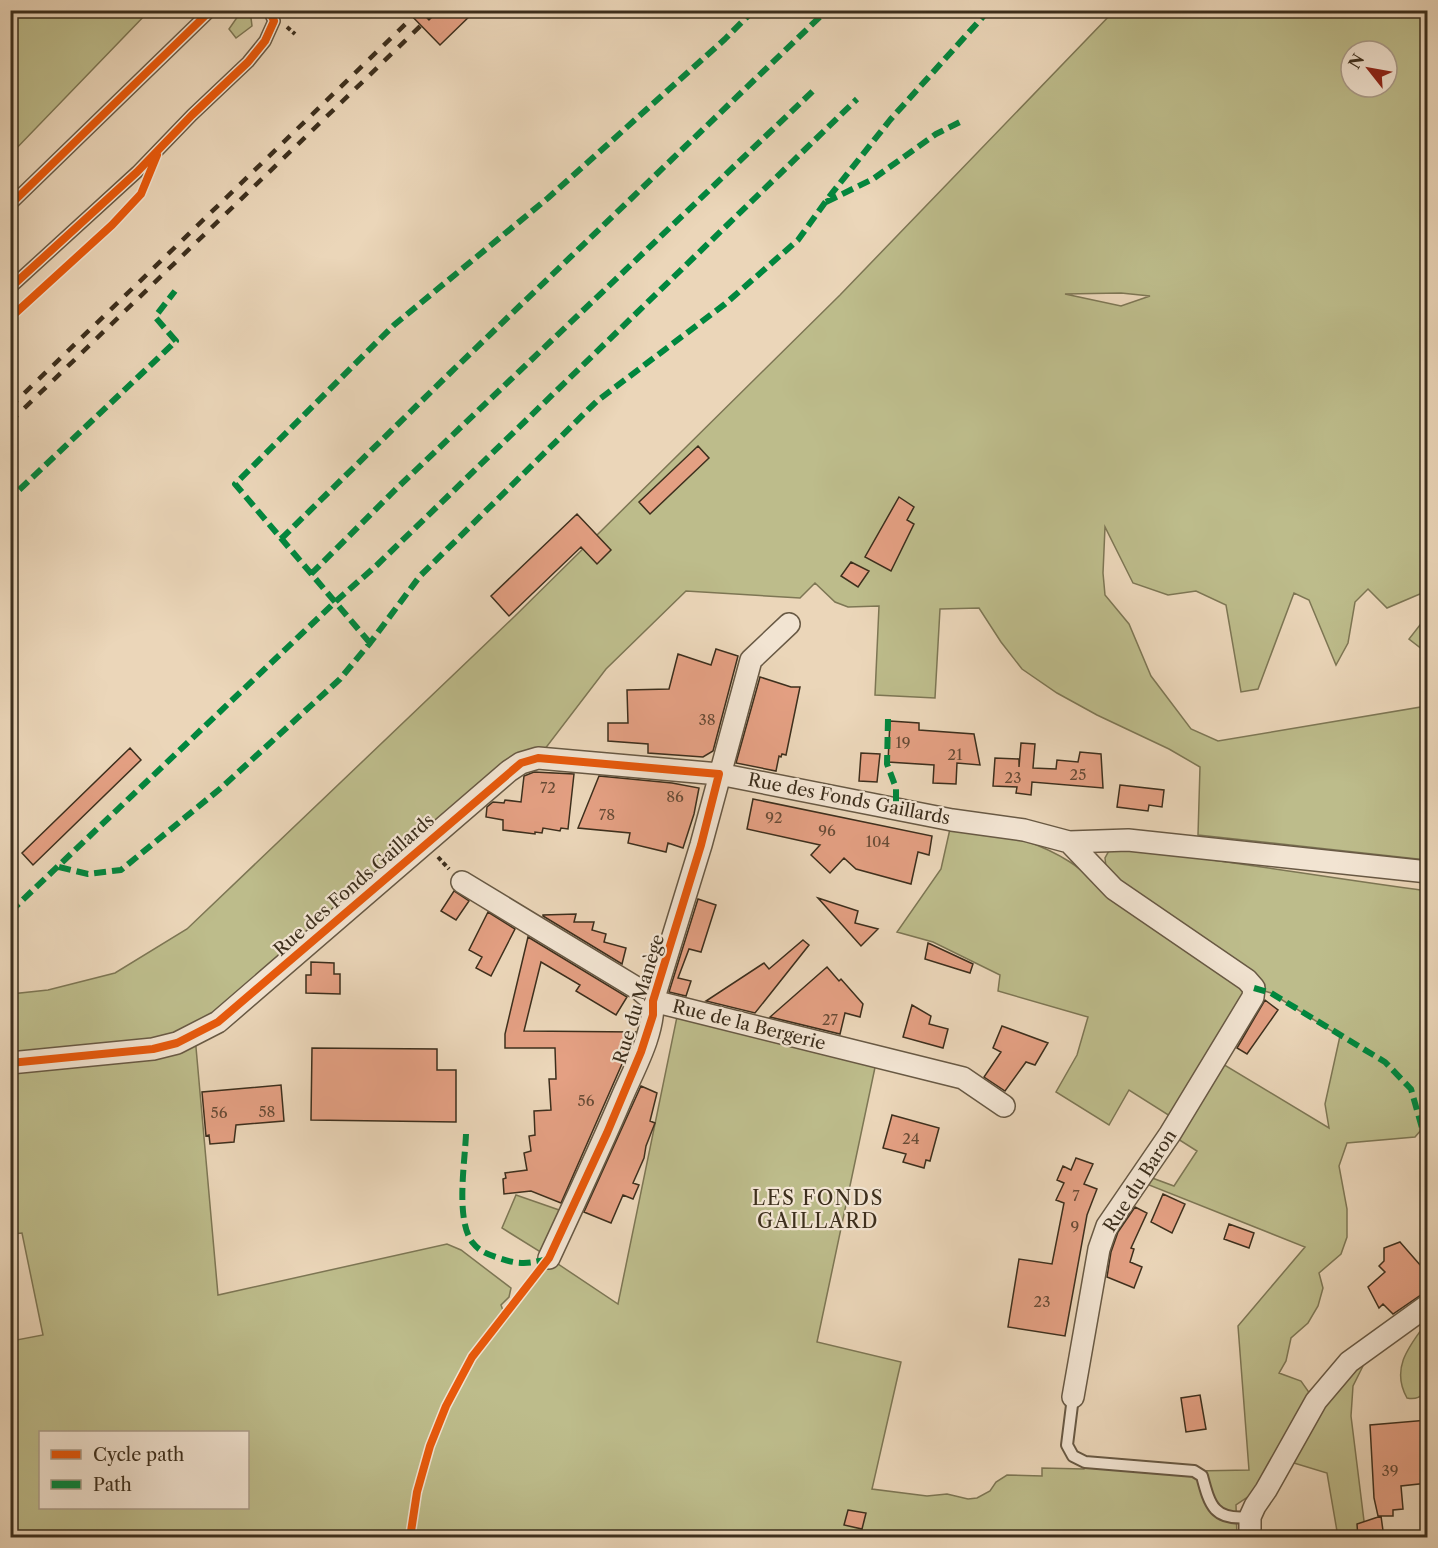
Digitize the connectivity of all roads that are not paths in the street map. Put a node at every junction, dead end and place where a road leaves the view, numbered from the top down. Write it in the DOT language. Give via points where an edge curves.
graph roads {
  1 [pos="211,10"];
  2 [pos="269,10"];
  3 [pos="10,205"];
  4 [pos="10,288"];
  5 [pos="789,624"];
  6 [pos="719,774"];
  7 [pos="1069,842"];
  8 [pos="1428,872"];
  9 [pos="462,882"];
  10 [pos="653,1001"];
  11 [pos="10,1063"];
  12 [pos="1004,1106"];
  13 [pos="549,1258"];
  14 [pos="1428,1305"];
  15 [pos="1073,1397"];
  16 [pos="1250,1527"];
  1 -- 3 [label="lane"];
  2 -- 4 [label="lane" via="274,21 266,41 248,62 137,172"];
  5 -- 6 [label="street, Rue du Manège" via="751,660"];
  6 -- 7 [label="street, Rue des Fonds Gaillards" via="952,820 1024,830"];
  6 -- 10 [label="street, Rue du Manège"];
  6 -- 11 [label="street, Rue des Fonds Gaillards" via="538,758 521,763 218,1022 177,1043 153,1049"];
  7 -- 8 [label="street, Rue des Fonds Gaillards" via="1128,840"];
  7 -- 15 [label="street, Rue du Baron" via="1114,889 1254,988 1254,997 1178,1121 1107,1226"];
  9 -- 10 [label="street, Rue de la Bergerie"];
  10 -- 12 [label="street, Rue de la Bergerie" via="963,1078"];
  10 -- 13 [label="street, Rue du Manège" via="653,1015 641,1052"];
  14 -- 16 [label="street" via="1348,1362 1316,1401 1255,1506"];
  15 -- 16 [label="lane, Rue du Baron" via="1067,1445 1073,1456 1085,1462 1194,1471 1202,1476 1217,1513"];
}
